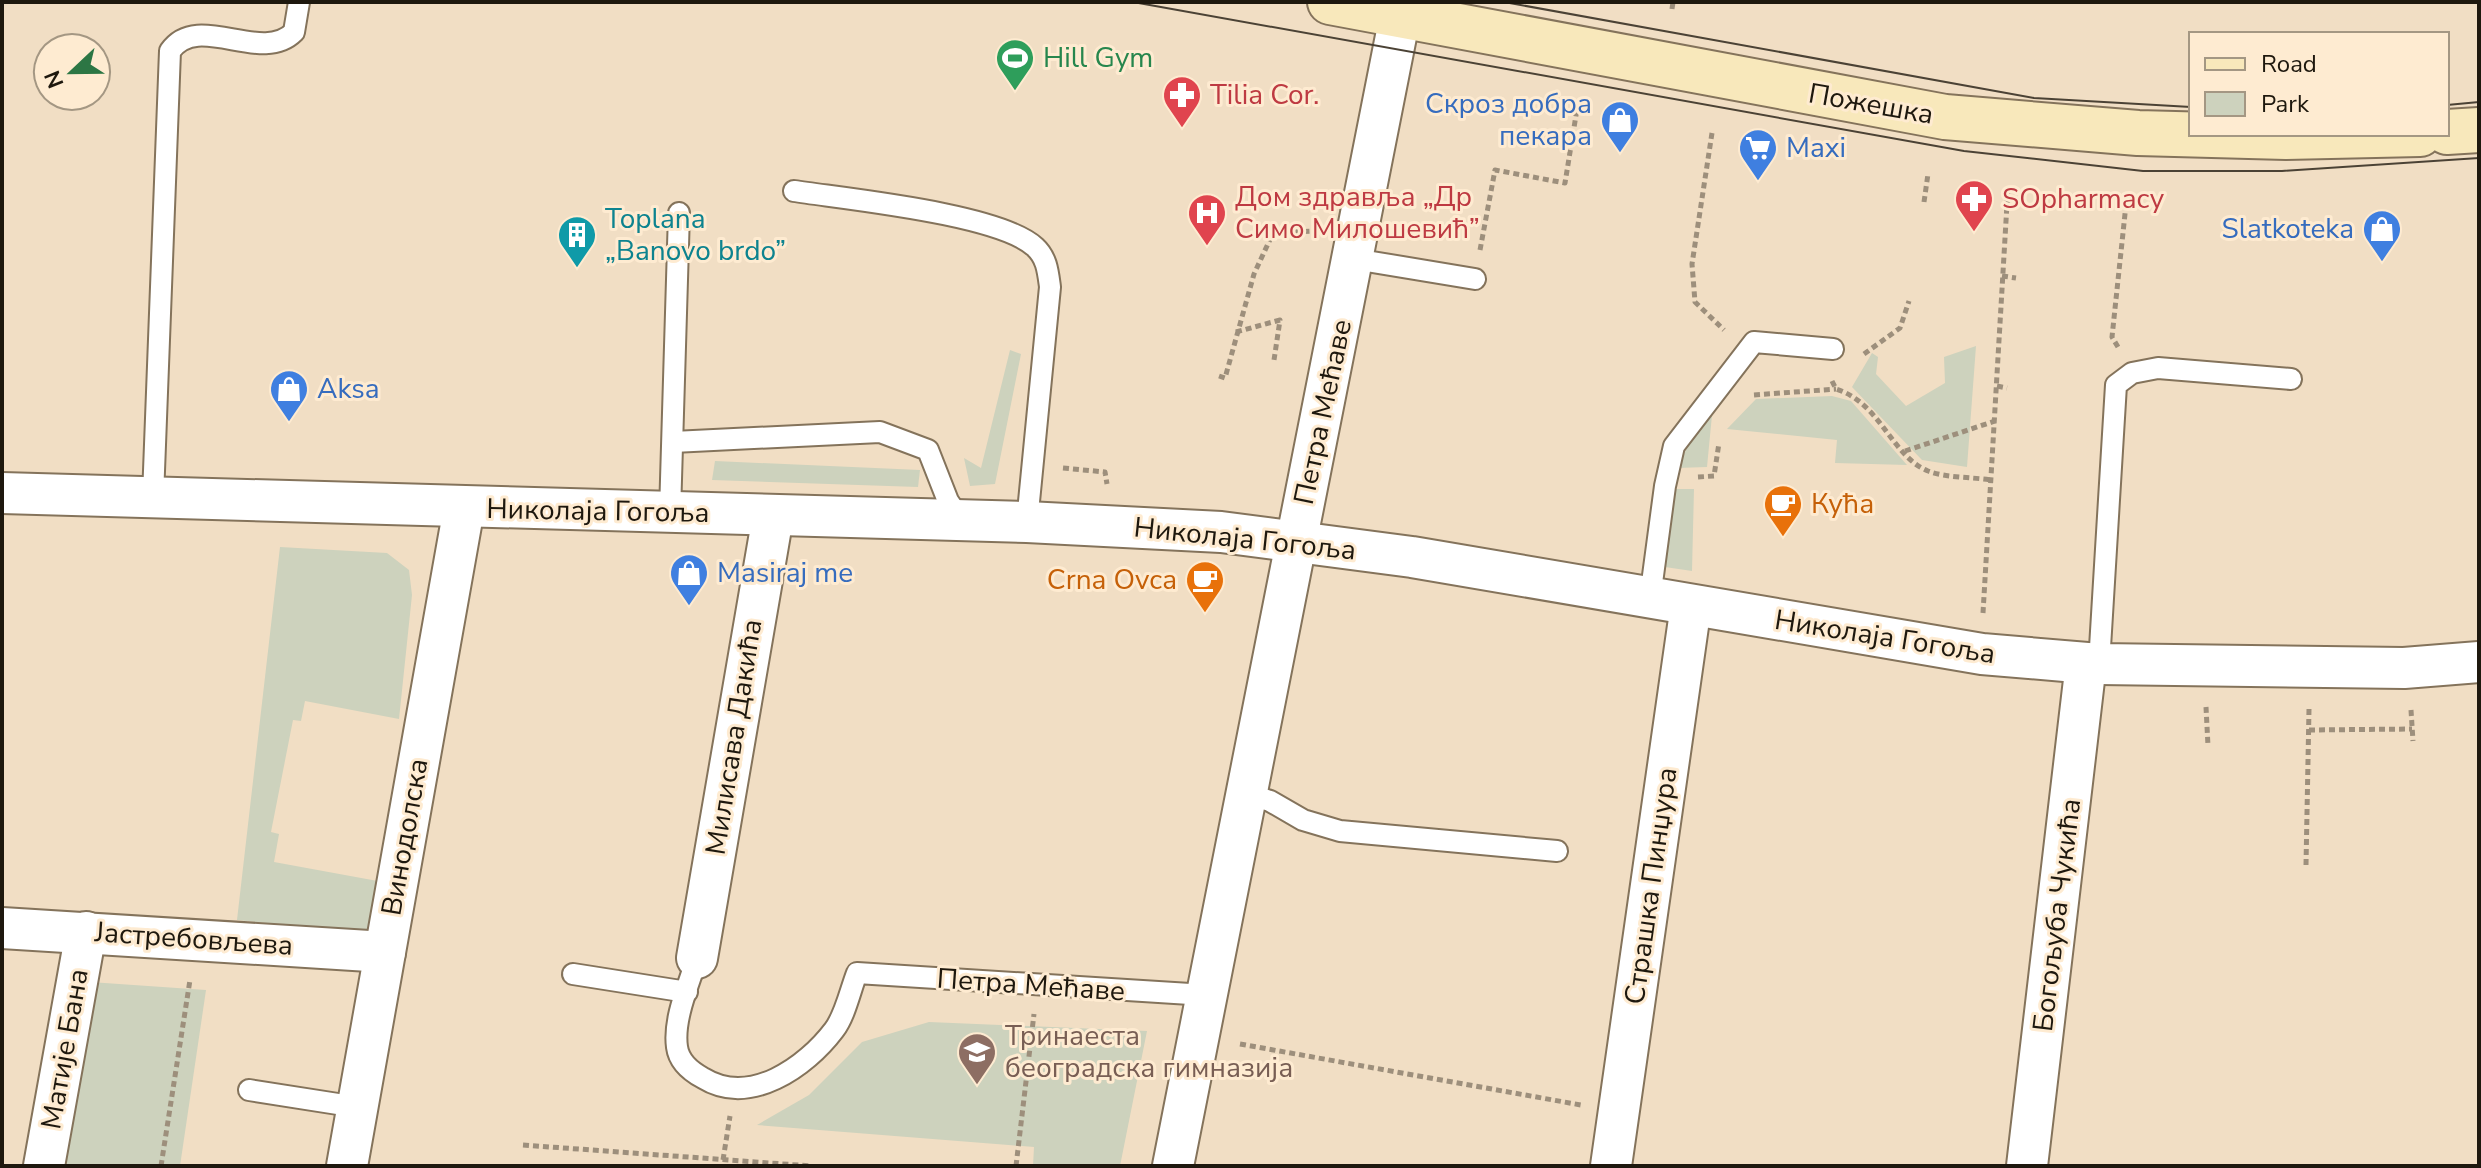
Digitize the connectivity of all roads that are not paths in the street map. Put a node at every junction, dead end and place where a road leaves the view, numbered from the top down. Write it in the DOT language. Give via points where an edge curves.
graph roads {
  1 [pos="299,2"];
  2 [pos="1330,2"];
  3 [pos="1400,16"];
  4 [pos="2479,130"];
  5 [pos="2449,132"];
  6 [pos="2189,134"];
  7 [pos="2249,136"];
  8 [pos="2331,136"];
  9 [pos="794,191"];
  10 [pos="679,213"];
  11 [pos="1341,245"];
  12 [pos="1475,279"];
  13 [pos="1825,348"];
  14 [pos="2291,379"];
  15 [pos="673,442"];
  16 [pos="2,493"];
  17 [pos="153,497"];
  18 [pos="464,508"];
  19 [pos="670,513"];
  20 [pos="773,516"];
  21 [pos="961,520"];
  22 [pos="1027,522"];
  23 [pos="1297,540"];
  24 [pos="1650,598"];
  25 [pos="1691,605"];
  26 [pos="2479,662"];
  27 [pos="2093,664"];
  28 [pos="1249,794"];
  29 [pos="1557,851"];
  30 [pos="2,928"];
  31 [pos="86,932"];
  32 [pos="385,952"];
  33 [pos="573,974"];
  34 [pos="692,975"];
  35 [pos="1206,995"];
  36 [pos="249,1090"];
  37 [pos="357,1107"];
  38 [pos="44,1166"];
  39 [pos="347,1166"];
  40 [pos="1173,1166"];
  41 [pos="1611,1166"];
  42 [pos="2027,1166"];
  1 -- 17 [label="lane" via="294,32 279,41 192,36 170,51"];
  2 -- 3 [label="main road, Пожешка"];
  3 -- 6 [label="main road, Пожешка" via="1945,117"];
  3 -- 11 [label="street, Петра Мећаве"];
  4 -- 5 [label="main road"];
  7 -- 8 [label="main road, Пожешка"];
  9 -- 22 [label="lane" via="958,217 1034,246 1046,263 1050,287"];
  10 -- 15 [label="lane"];
  11 -- 12 [label="lane"];
  11 -- 23 [label="street, Петра Мећаве"];
  13 -- 24 [label="lane" via="1754,342 1674,446"];
  14 -- 27 [label="lane" via="2158,368 2132,373 2116,385"];
  15 -- 19 [label="lane"];
  15 -- 21 [label="lane" via="880,432 928,450"];
  16 -- 17 [label="street, Николаја Гогоља"];
  17 -- 18 [label="street, Николаја Гогоља"];
  18 -- 19 [label="street, Николаја Гогоља"];
  18 -- 32 [label="street, Винодолска"];
  19 -- 20 [label="street, Николаја Гогоља"];
  20 -- 21 [label="street, Николаја Гогоља"];
  20 -- 34 [label="street, Милисава Дакића"];
  21 -- 22 [label="street, Николаја Гогоља"];
  22 -- 23 [label="street, Николаја Гогоља"];
  23 -- 24 [label="street, Николаја Гогоља"];
  23 -- 28 [label="street, Петра Мећаве"];
  24 -- 25 [label="street, Николаја Гогоља"];
  25 -- 27 [label="street, Николаја Гогоља" via="1982,654"];
  25 -- 41 [label="street, Страшка Пинџура"];
  26 -- 27 [label="street, Николаја Гогоља" via="2404,668"];
  27 -- 42 [label="street, Богољуба Чукића"];
  28 -- 29 [label="lane" via="1340,831"];
  28 -- 35 [label="street, Петра Мећаве"];
  30 -- 31 [label="street, Јастребовљева"];
  31 -- 32 [label="street, Јастребовљева"];
  31 -- 38 [label="street, Матије Бана"];
  32 -- 37 [label="street, Винодолска"];
  33 -- 34 [label="lane"];
  34 -- 35 [label="lane, Петра Мећаве" via="677,1050 687,1069 709,1082 736,1087 765,1084 797,1068 836,1029 857,973"];
  35 -- 40 [label="street, Петра Мећаве"];
  36 -- 37 [label="lane"];
  37 -- 39 [label="street, Винодолска"];
}
